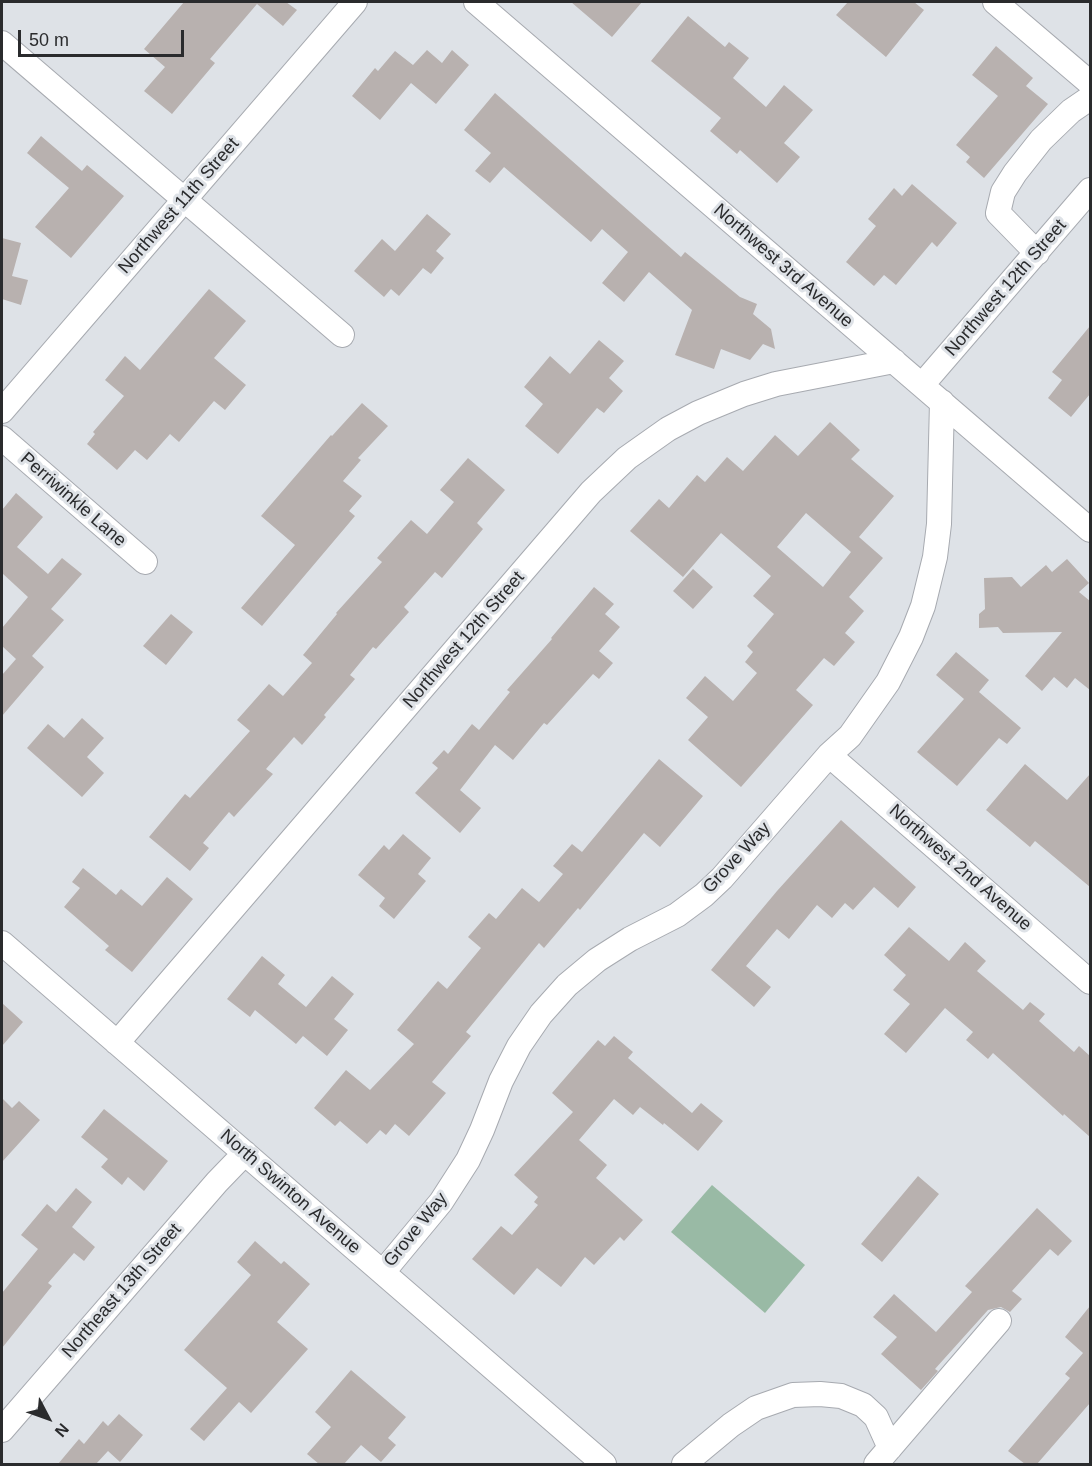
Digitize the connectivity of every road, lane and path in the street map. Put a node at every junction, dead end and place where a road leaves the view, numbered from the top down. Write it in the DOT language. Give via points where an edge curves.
graph roads {
  1 [pos="356,2"];
  2 [pos="476,2"];
  3 [pos="995,2"];
  4 [pos="2,43"];
  5 [pos="1090,83"];
  6 [pos="1090,98"];
  7 [pos="1090,190"];
  8 [pos="184,200"];
  9 [pos="1037,253"];
  10 [pos="342,335"];
  11 [pos="894,361"];
  12 [pos="922,385"];
  13 [pos="942,402"];
  14 [pos="2,411"];
  15 [pos="2,438"];
  16 [pos="1090,530"];
  17 [pos="145,562"];
  18 [pos="829,755"];
  19 [pos="2,943"];
  20 [pos="1090,982"];
  21 [pos="117,1043"];
  22 [pos="245,1153"];
  23 [pos="382,1272"];
  24 [pos="999,1321"];
  25 [pos="2,1430"];
  26 [pos="883,1456"];
  27 [pos="604,1464"];
  28 [pos="684,1464"];
  1 -- 8 [label="street, Northwest 11th Street"];
  2 -- 11 [label="street, Northwest 3rd Avenue"];
  3 -- 5 [label="street"];
  4 -- 8 [label="street"];
  6 -- 9 [label="street" via="1041,140 1003,192 998,213"];
  7 -- 9 [label="street, Northwest 12th Street"];
  8 -- 10 [label="street"];
  8 -- 14 [label="street, Northwest 11th Street"];
  9 -- 12 [label="street, Northwest 12th Street"];
  11 -- 12 [label="street, Northwest 3rd Avenue"];
  11 -- 21 [label="street, Northwest 12th Street" via="744,394 668,429 627,458 591,492"];
  12 -- 13 [label="street, Northwest 3rd Avenue"];
  13 -- 16 [label="street, Northwest 3rd Avenue"];
  13 -- 18 [label="street, Grove Way" via="939,524 922,606 911,638 888,682 850,736"];
  15 -- 17 [label="street, Perriwinkle Lane"];
  18 -- 20 [label="street, Northwest 2nd Avenue"];
  18 -- 23 [label="street, Grove Way" via="704,895 677,915 597,960 541,1014 501,1081 468,1160 441,1202"];
  19 -- 21 [label="street, North Swinton Avenue"];
  21 -- 22 [label="street, North Swinton Avenue"];
  22 -- 23 [label="street, North Swinton Avenue"];
  22 -- 25 [label="street, Northeast 13th Street"];
  23 -- 27 [label="street, North Swinton Avenue"];
  24 -- 26 [label="street"];
  26 -- 28 [label="street" via="876,1417 863,1405 841,1396 793,1395 756,1408"];
}
